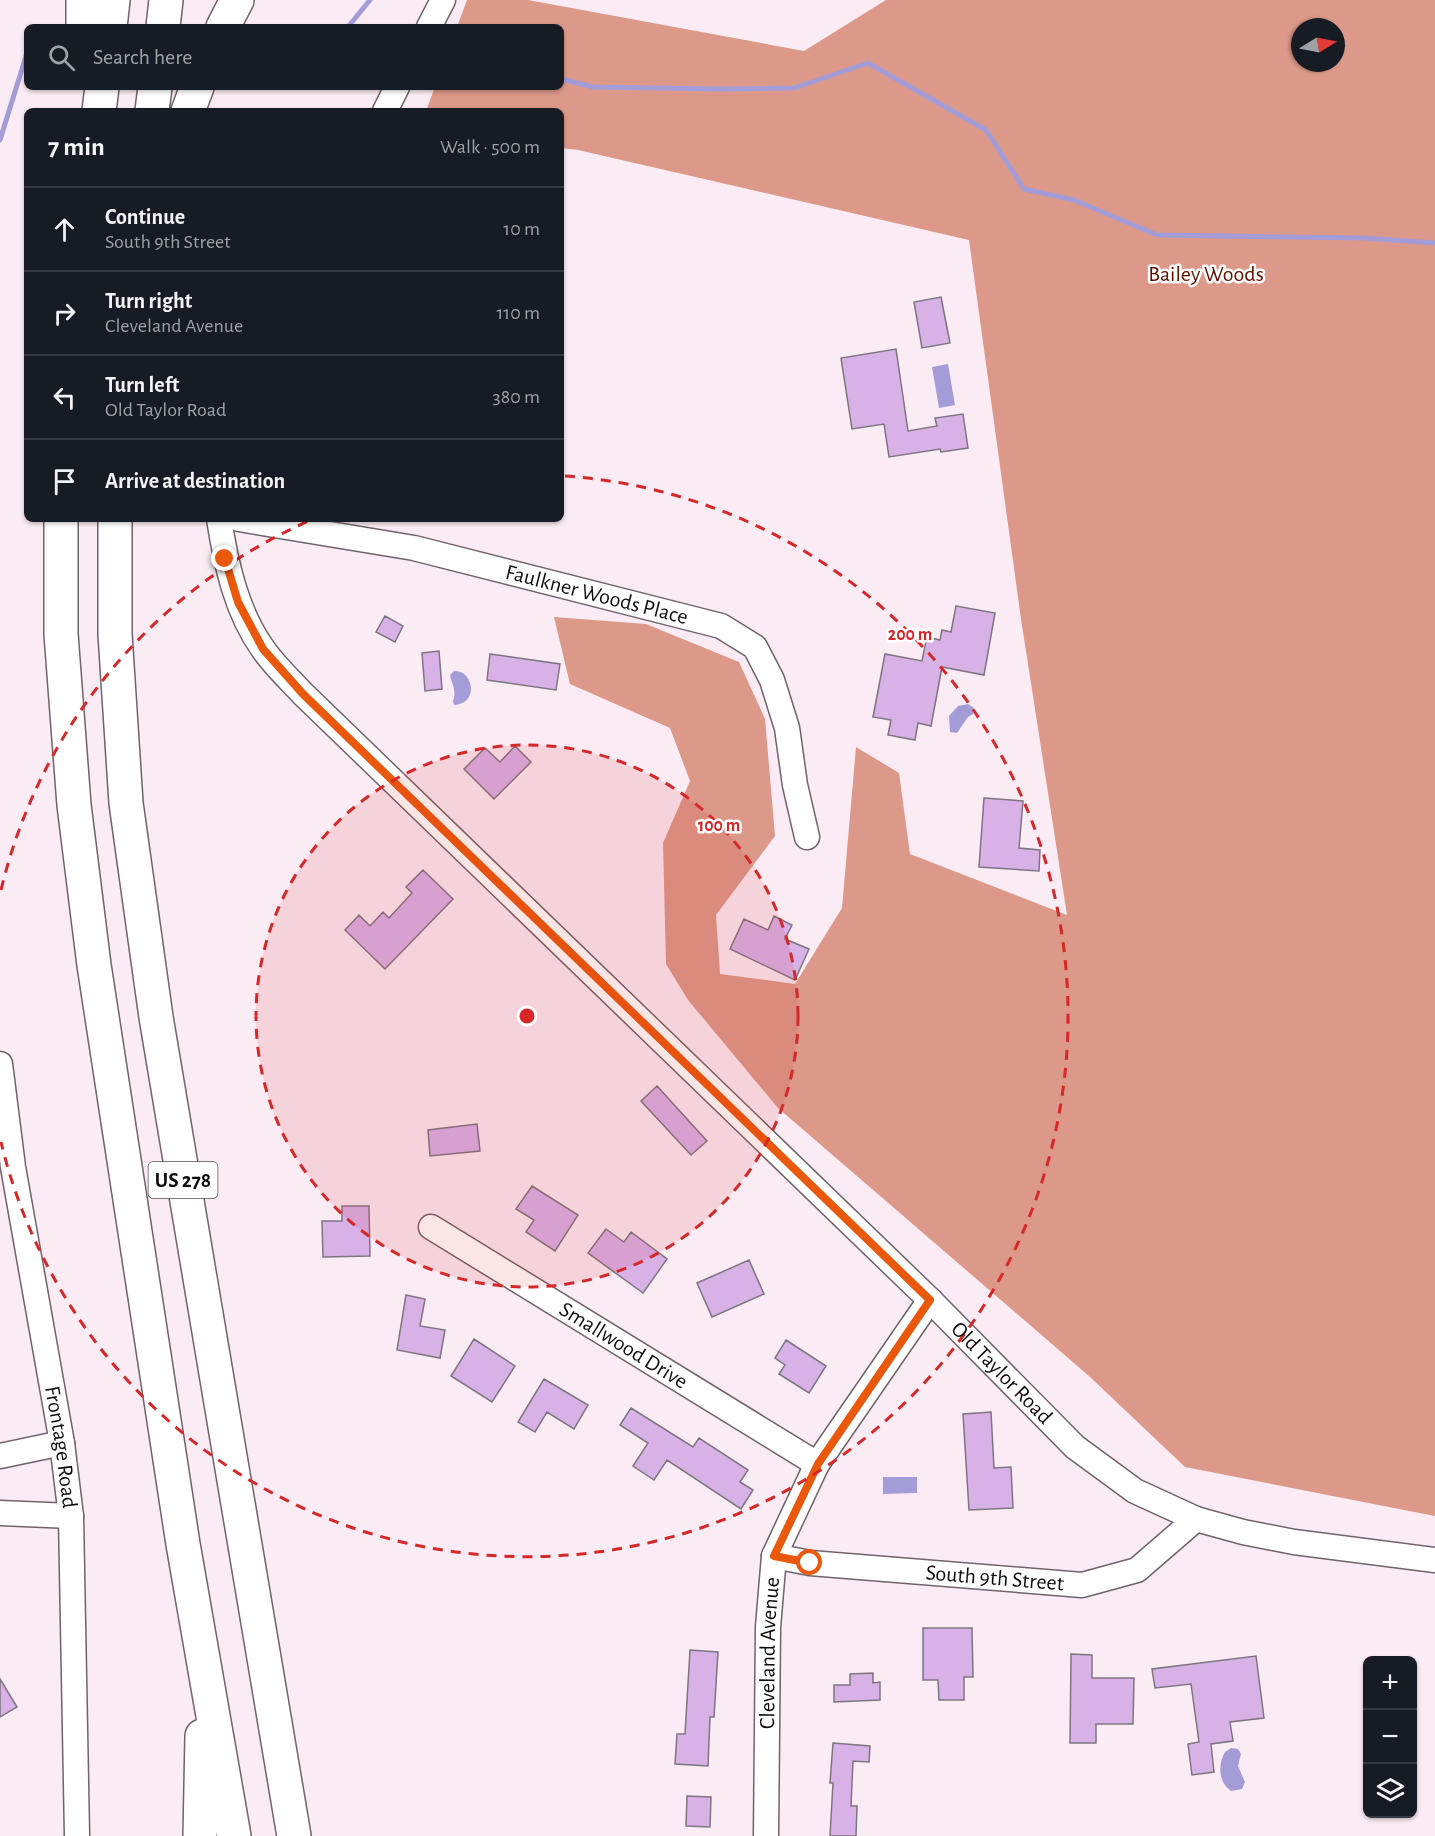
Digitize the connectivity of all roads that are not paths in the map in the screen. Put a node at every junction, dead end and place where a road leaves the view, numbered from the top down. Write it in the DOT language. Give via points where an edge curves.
graph roads {
  1 [pos="83,0"];
  2 [pos="114,0"];
  3 [pos="166,0"];
  4 [pos="237,0"];
  5 [pos="443,0"];
  6 [pos="82,24"];
  7 [pos="110,24"];
  8 [pos="163,24"];
  9 [pos="225,24"];
  10 [pos="431,24"];
  11 [pos="82,90"];
  12 [pos="102,90"];
  13 [pos="155,90"];
  14 [pos="196,90"];
  15 [pos="396,90"];
  16 [pos="82,108"];
  17 [pos="99,108"];
  18 [pos="152,108"];
  19 [pos="189,108"];
  20 [pos="386,108"];
  21 [pos="61,522"];
  22 [pos="116,522"];
  23 [pos="219,522"];
  24 [pos="257,522"];
  25 [pos="807,837"];
  26 [pos="0,1064"];
  27 [pos="431,1227"];
  28 [pos="930,1300"];
  29 [pos="62,1443"];
  30 [pos="0,1455"];
  31 [pos="818,1464"];
  32 [pos="0,1513"];
  33 [pos="71,1516"];
  34 [pos="1196,1519"];
  35 [pos="774,1556"];
  36 [pos="1435,1560"];
  37 [pos="259,1633"];
  38 [pos="203,1659"];
  39 [pos="77,1836"];
  40 [pos="200,1836"];
  41 [pos="234,1836"];
  42 [pos="294,1836"];
  43 [pos="313,1836"];
  44 [pos="766,1836"];
  1 -- 6 [label="highway"];
  2 -- 7 [label="highway"];
  3 -- 8 [label="highway"];
  4 -- 9 [label="highway"];
  5 -- 10 [label="street"];
  11 -- 16 [label="highway"];
  12 -- 17 [label="highway"];
  13 -- 18 [label="highway"];
  14 -- 19 [label="highway"];
  15 -- 20 [label="street"];
  21 -- 38 [label="highway, US 278" via="61,634 74,806 94,965"];
  22 -- 37 [label="highway, US 278" via="115,634 126,803 156,1017"];
  23 -- 28 [label="street, Old Taylor Road" via="238,602 263,649 303,694"];
  24 -- 25 [label="street, Faulkner Woods Place" via="414,548 721,626 755,647 772,680 787,728"];
  26 -- 29 [label="street, Frontage Road" via="13,1167"];
  27 -- 31 [label="street, Smallwood Drive"];
  28 -- 31 [label="street, Cleveland Avenue"];
  28 -- 34 [label="street, Old Taylor Road" via="1075,1447 1135,1491"];
  29 -- 30 [label="street"];
  29 -- 33 [label="street, Frontage Road"];
  31 -- 35 [label="street, Cleveland Avenue"];
  32 -- 33 [label="street"];
  33 -- 39 [label="street, Frontage Road"];
  34 -- 35 [label="street, South 9th Street" via="1137,1570 1082,1585 810,1563"];
  34 -- 36 [label="street, Old Taylor Road" via="1293,1542"];
  35 -- 44 [label="street, Cleveland Avenue" via="768,1627"];
  37 -- 42 [label="highway, US 278"];
  37 -- 43 [label="highway"];
  38 -- 40 [label="highway"];
  38 -- 41 [label="highway, US 278"];
}
